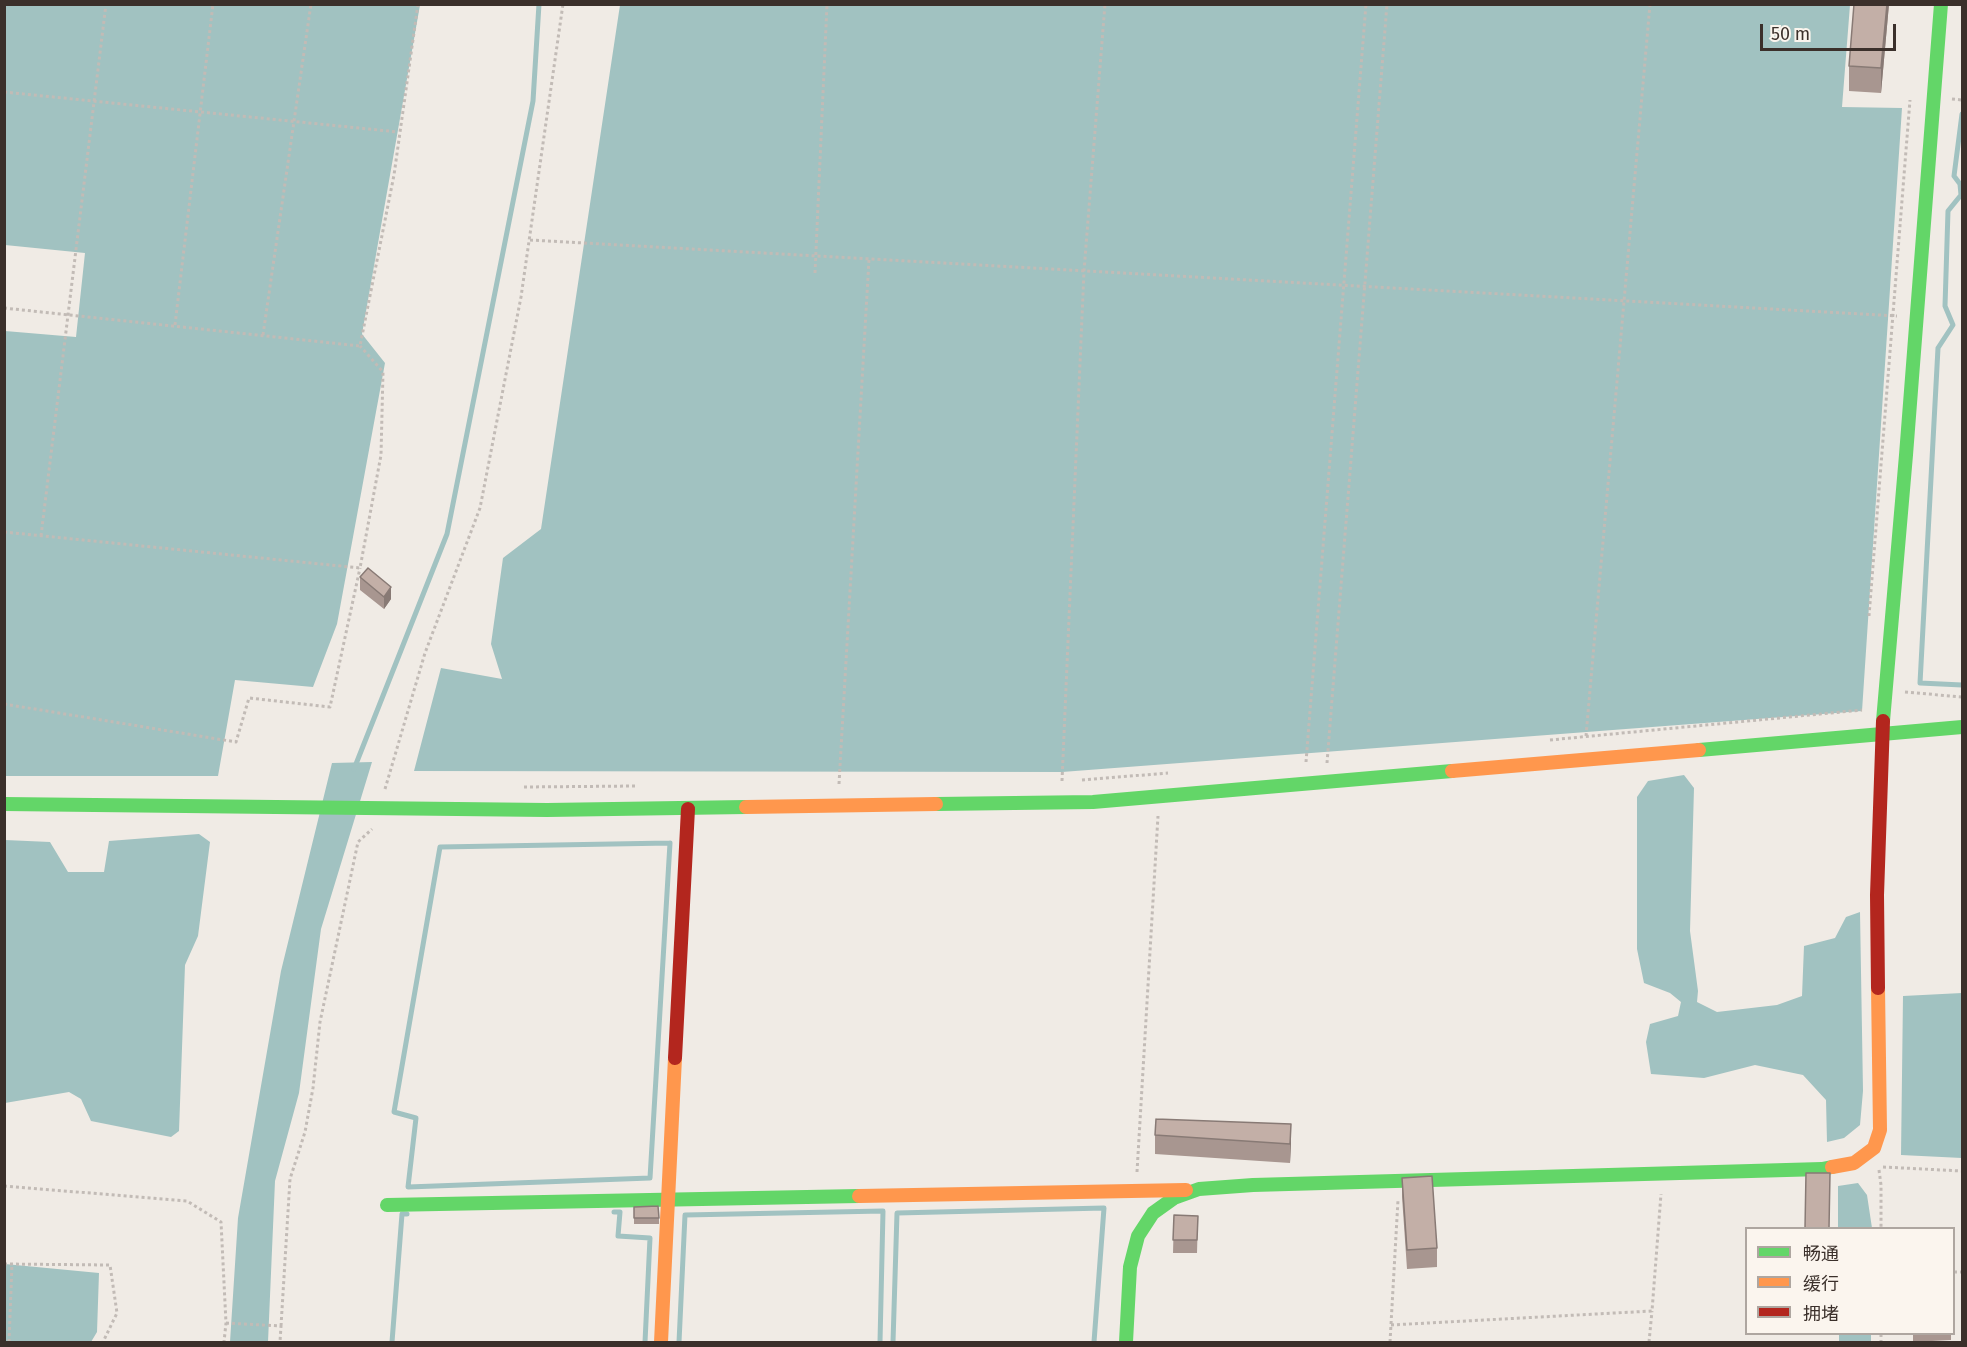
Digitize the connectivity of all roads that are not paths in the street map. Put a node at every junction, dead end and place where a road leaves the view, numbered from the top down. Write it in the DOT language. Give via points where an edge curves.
graph roads {
  1 [pos="1941,4"];
  2 [pos="1962,726"];
  3 [pos="1882,733"];
  4 [pos="4,804"];
  5 [pos="688,809"];
  6 [pos="1198,1189"];
  7 [pos="668,1200"];
  8 [pos="387,1205"];
  9 [pos="661,1342"];
  10 [pos="1126,1342"];
  1 -- 3 [label="street"];
  2 -- 3 [label="street"];
  3 -- 5 [label="street" via="1093,802"];
  3 -- 6 [label="street" via="1877,895 1880,1130 1874,1148 1854,1163 1821,1169"];
  4 -- 5 [label="street"];
  5 -- 7 [label="street"];
  6 -- 7 [label="street"];
  6 -- 10 [label="street" via="1174,1198 1153,1213 1138,1236 1130,1267"];
  7 -- 8 [label="street"];
  7 -- 9 [label="street"];
}
